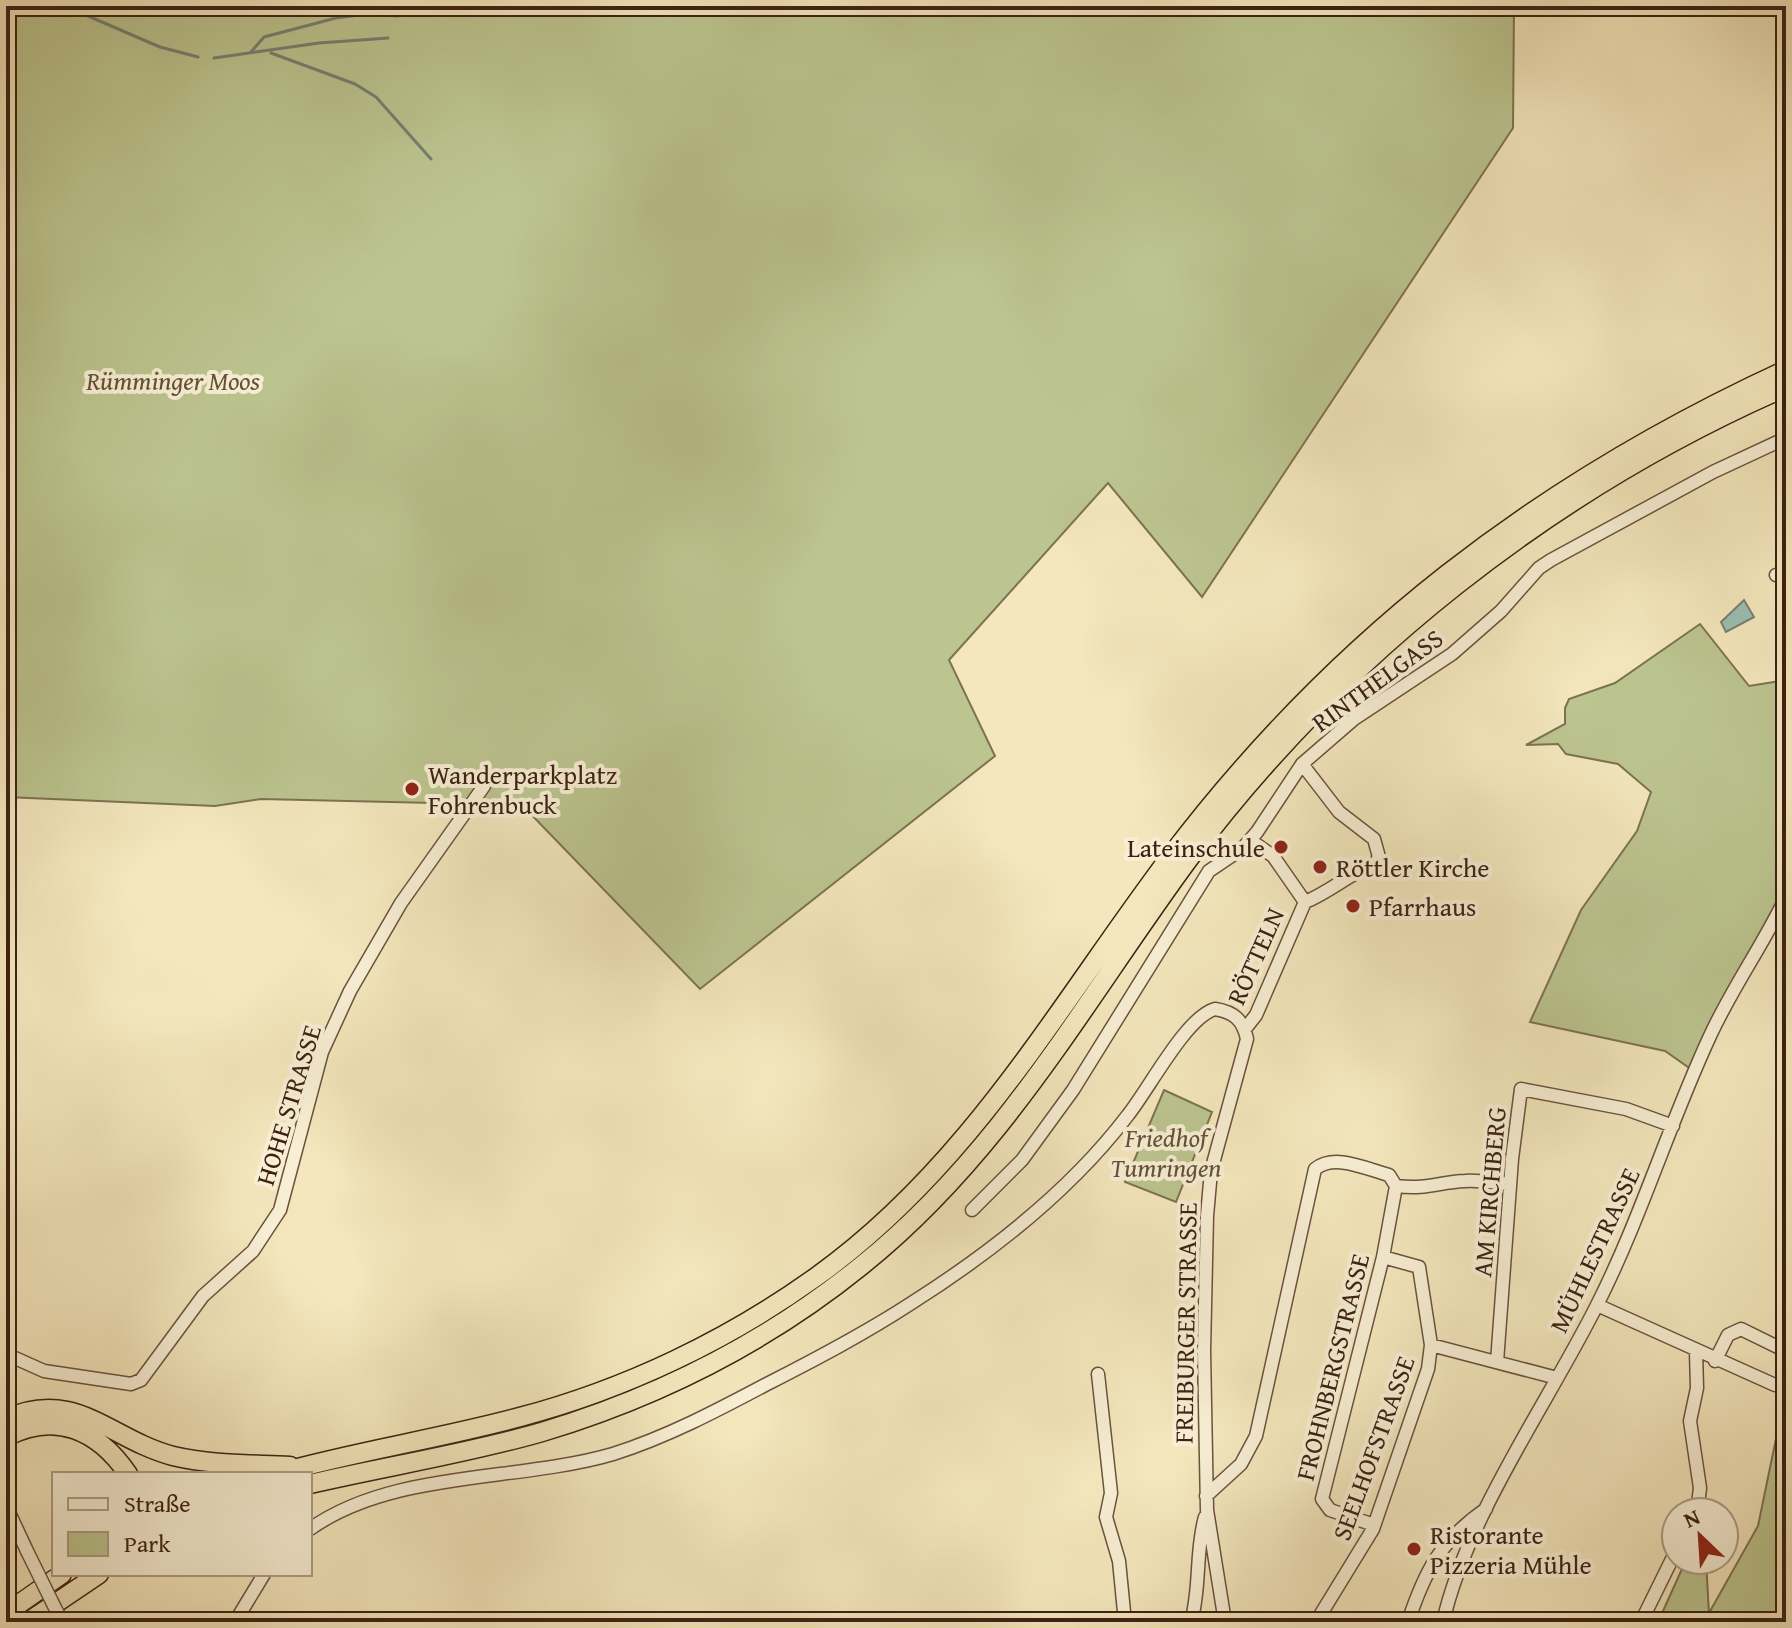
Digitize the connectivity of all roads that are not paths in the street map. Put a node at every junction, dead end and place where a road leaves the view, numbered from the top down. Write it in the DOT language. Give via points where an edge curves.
graph roads {
  1 [pos="1786,370"];
  2 [pos="1786,387"];
  3 [pos="1786,438"];
  4 [pos="1286,731"];
  5 [pos="1302,764"];
  6 [pos="484,786"];
  7 [pos="1250,840"];
  8 [pos="1786,897"];
  9 [pos="1305,902"];
  10 [pos="1245,1029"];
  11 [pos="1673,1126"];
  12 [pos="1510,1184"];
  13 [pos="1396,1186"];
  14 [pos="972,1210"];
  15 [pos="1383,1257"];
  16 [pos="1597,1305"];
  17 [pos="1431,1345"];
  18 [pos="1786,1351"];
  19 [pos="1696,1352"];
  20 [pos="6,1354"];
  21 [pos="1715,1361"];
  22 [pos="1497,1362"];
  23 [pos="1098,1374"];
  24 [pos="1557,1378"];
  25 [pos="1775,1385"];
  26 [pos="7,1433"];
  27 [pos="301,1467"];
  28 [pos="127,1472"];
  29 [pos="282,1472"];
  30 [pos="312,1484"];
  31 [pos="1206,1496"];
  32 [pos="1699,1496"];
  33 [pos="6,1506"];
  34 [pos="1490,1506"];
  35 [pos="1207,1510"];
  36 [pos="1374,1525"];
  37 [pos="312,1528"];
  38 [pos="59,1576"];
  39 [pos="96,1576"];
  40 [pos="263,1576"];
  41 [pos="1664,1576"];
  42 [pos="6,1613"];
  43 [pos="28,1622"];
  44 [pos="62,1622"];
  45 [pos="235,1622"];
  46 [pos="1125,1622"];
  47 [pos="1191,1622"];
  48 [pos="1225,1622"];
  49 [pos="1316,1622"];
  50 [pos="1408,1622"];
  51 [pos="1443,1622"];
  52 [pos="1641,1622"];
  1 -- 4 [label="highway" via="1660,430 1466,557 1384,624"];
  2 -- 4 [label="highway" via="1683,436 1548,517 1422,613"];
  3 -- 5 [label="street, RINTHELGASS" via="1551,560 1452,654 1354,719"];
  4 -- 27 [label="highway" via="1169,859 995,1104 923,1184 820,1274 753,1318 618,1384 521,1417"];
  4 -- 30 [label="highway" via="1189,859 1056,1054 959,1175 861,1266 728,1356 662,1388 540,1432"];
  5 -- 7 [label="street, RINTHELGASS"];
  5 -- 9 [label="street, RÖTTELN" via="1339,812 1374,839 1379,857"];
  6 -- 20 [label="street, HOHE STRASSE" via="401,903 350,991 322,1052 280,1210 253,1251 203,1296 141,1380 131,1384 44,1371"];
  7 -- 9 [label="street, RÖTTELN" via="1273,856"];
  7 -- 14 [label="street, RINTHELGASS" via="1209,871 1073,1090 1022,1160"];
  8 -- 11 [label="street, MÜHLESTRASSE" via="1711,1034"];
  9 -- 10 [label="street, RÖTTELN"];
  10 -- 31 [label="street, FREIBURGER STRASSE" via="1246,1049 1220,1132 1210,1186"];
  10 -- 37 [label="street" via="1226,1011 1205,1012 1123,1122 1046,1199 968,1265 850,1341 703,1416 614,1453 396,1492 349,1507"];
  11 -- 12 [label="street, AM KIRCHBERG" via="1626,1109 1521,1089"];
  11 -- 16 [label="street, MÜHLESTRASSE"];
  12 -- 13 [label="street" via="1465,1180 1435,1188"];
  12 -- 22 [label="street, AM KIRCHBERG"];
  13 -- 15 [label="street, FROHNBERGSTRASSE"];
  13 -- 31 [label="street" via="1389,1175 1335,1161 1323,1162 1312,1175 1256,1436 1241,1464"];
  15 -- 17 [label="street, SEELHOFSTRASSE" via="1419,1267"];
  15 -- 36 [label="street, FROHNBERGSTRASSE" via="1322,1499 1330,1510"];
  16 -- 19 [label="street"];
  16 -- 24 [label="street, MÜHLESTRASSE"];
  17 -- 22 [label="street"];
  17 -- 36 [label="street, SEELHOFSTRASSE" via="1428,1369"];
  18 -- 21 [label="street" via="1741,1329 1728,1335"];
  19 -- 21 [label="street"];
  19 -- 32 [label="street" via="1697,1388 1690,1421"];
  21 -- 25 [label="street"];
  22 -- 24 [label="street"];
  23 -- 46 [label="street" via="1111,1493 1106,1517 1119,1561"];
  24 -- 34 [label="street, MÜHLESTRASSE"];
  26 -- 27 [label="highway" via="26,1411 53,1408 86,1415 170,1455"];
  26 -- 28 [label="highway" via="37,1423 76,1430 120,1461"];
  27 -- 29 [label="highway"];
  31 -- 35 [label="street, FREIBURGER STRASSE"];
  33 -- 44 [label="street, bridge"];
  34 -- 50 [label="street" via="1458,1532 1424,1574"];
  34 -- 51 [label="street, MÜHLESTRASSE"];
  35 -- 47 [label="street" via="1198,1538 1198,1591"];
  35 -- 48 [label="street, FREIBURGER STRASSE"];
  36 -- 49 [label="street, SEELHOFSTRASSE"];
  38 -- 42 [label="highway"];
  39 -- 43 [label="highway"];
  40 -- 45 [label="street"];
  41 -- 52 [label="street"];
}
